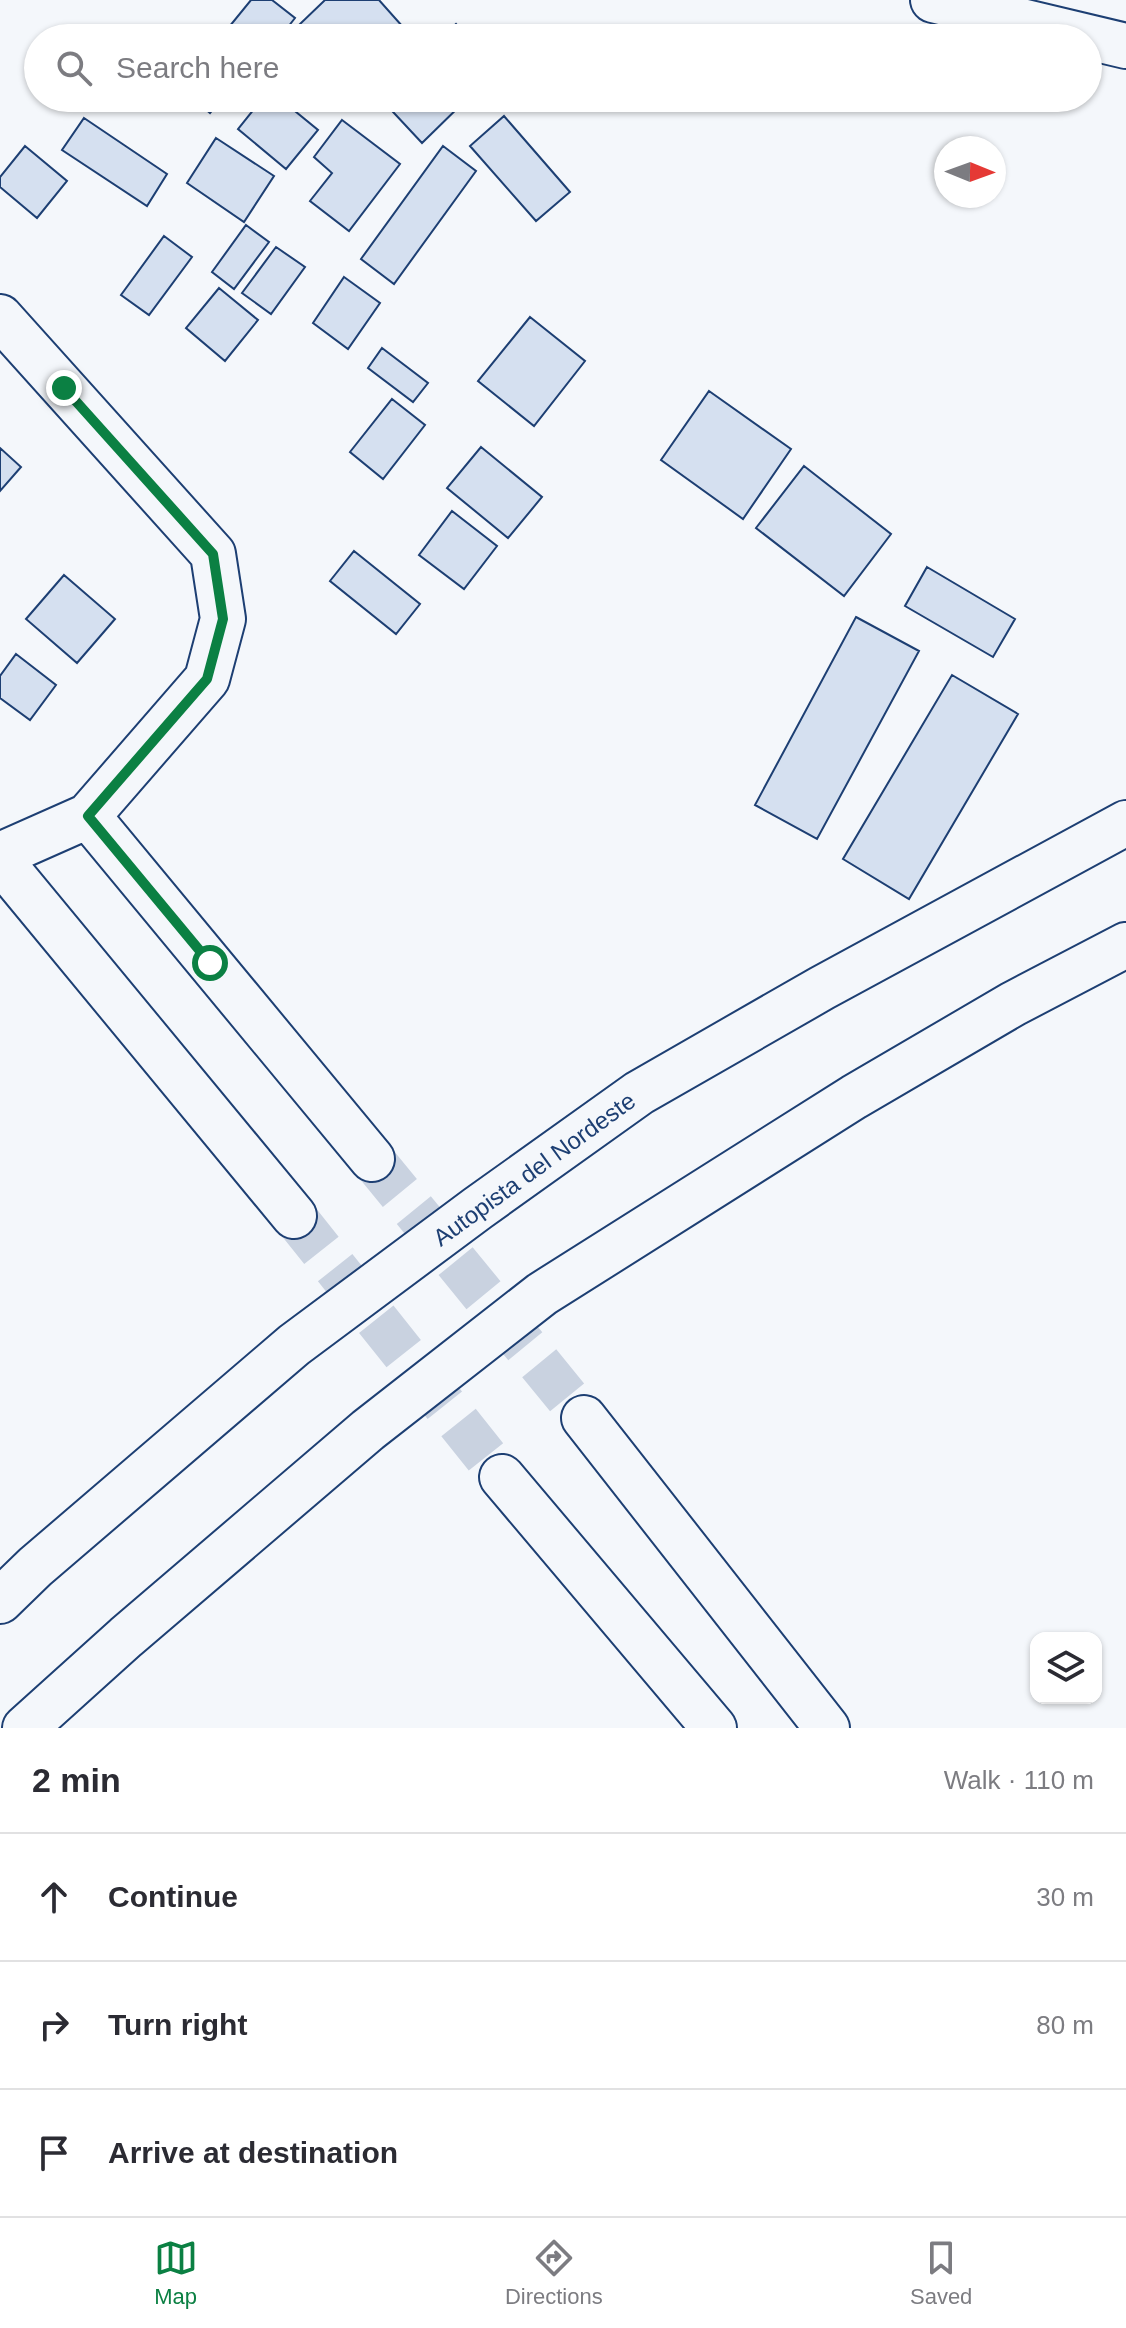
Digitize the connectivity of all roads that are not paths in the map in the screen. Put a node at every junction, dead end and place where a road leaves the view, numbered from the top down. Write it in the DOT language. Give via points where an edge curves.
graph roads {
  1 [pos="933,0"];
  2 [pos="1034,24"];
  3 [pos="1102,40"];
  4 [pos="1126,46"];
  5 [pos="0,317"];
  6 [pos="88,816"];
  7 [pos="1126,823"];
  8 [pos="0,858"];
  9 [pos="1126,945"];
  10 [pos="372,1159"];
  11 [pos="294,1216"];
  12 [pos="584,1418"];
  13 [pos="502,1477"];
  14 [pos="0,1601"];
  15 [pos="25,1728"];
  16 [pos="714,1728"];
  17 [pos="827,1728"];
  1 -- 2 [label="main road"];
  3 -- 4 [label="main road"];
  5 -- 6 [label="main road" via="213,554 223,619 207,679"];
  6 -- 8 [label="main road"];
  6 -- 10 [label="main road"];
  7 -- 14 [label="main road, Autopista del Nordeste" via="639,1093 294,1345"];
  8 -- 11 [label="main road"];
  9 -- 15 [label="main road" via="854,1097 542,1294 368,1430"];
  12 -- 17 [label="main road"];
  13 -- 16 [label="main road"];
}
